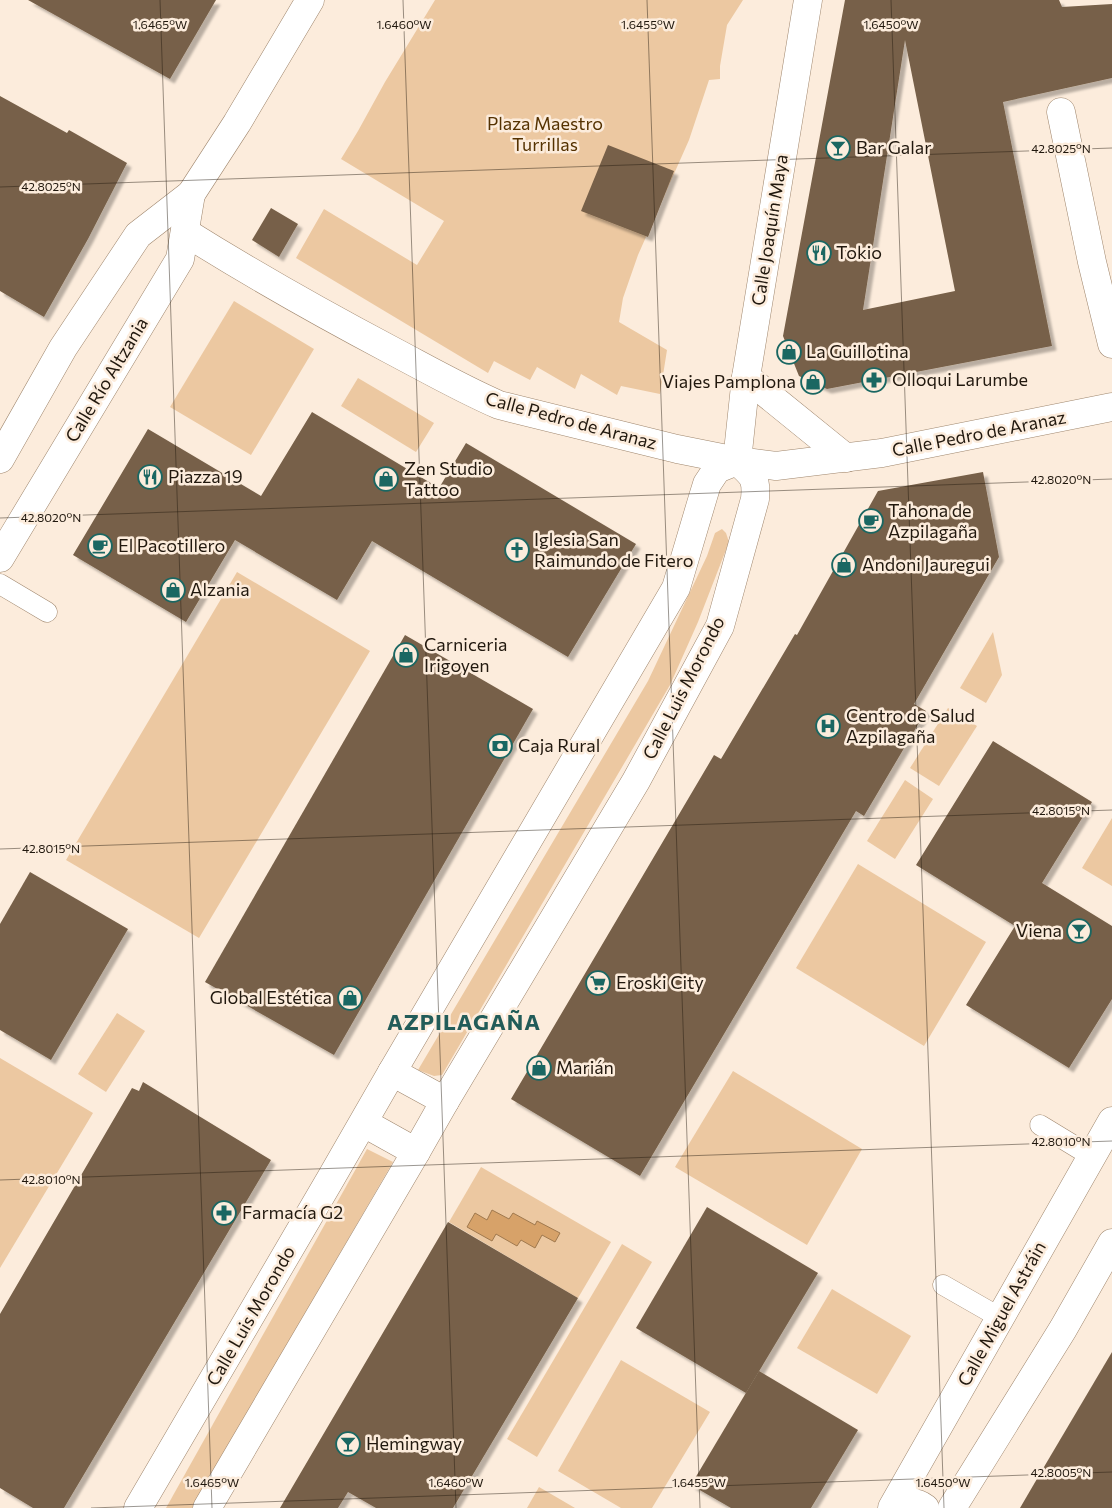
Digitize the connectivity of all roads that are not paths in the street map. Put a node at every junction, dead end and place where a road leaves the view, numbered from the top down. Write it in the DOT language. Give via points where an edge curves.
graph roads {
  1 [pos="310,0"];
  2 [pos="808,0"];
  3 [pos="1061,112"];
  4 [pos="191,194"];
  5 [pos="185,232"];
  6 [pos="1112,344"];
  7 [pos="746,378"];
  8 [pos="1112,407"];
  9 [pos="846,458"];
  10 [pos="0,459"];
  11 [pos="737,461"];
  12 [pos="0,558"];
  13 [pos="0,584"];
  14 [pos="47,612"];
  15 [pos="392,1072"];
  16 [pos="445,1101"];
  17 [pos="1112,1121"];
  18 [pos="364,1123"];
  19 [pos="1040,1125"];
  20 [pos="416,1152"];
  21 [pos="1091,1156"];
  22 [pos="1112,1243"];
  23 [pos="943,1285"];
  24 [pos="999,1317"];
  25 [pos="138,1508"];
  26 [pos="207,1508"];
  27 [pos="894,1508"];
  28 [pos="925,1508"];
  29 [pos="952,1508"];
  1 -- 4 [label="street, Calle Río Altzania"];
  2 -- 7 [label="street, Calle Joaquín Maya"];
  3 -- 6 [label="street"];
  4 -- 5 [label="street, Calle Río Altzania"];
  4 -- 10 [label="street, Calle Río Altzania" via="138,235 62,348"];
  5 -- 11 [label="street, Calle Pedro de Aranaz" via="346,326 500,405"];
  5 -- 12 [label="street, Calle Río Altzania" via="180,259"];
  7 -- 9 [label="street"];
  7 -- 11 [label="street, Calle Joaquín Maya"];
  8 -- 9 [label="street, Calle Pedro de Aranaz" via="882,454"];
  9 -- 11 [label="street, Calle Pedro de Aranaz" via="776,466"];
  11 -- 15 [label="street, Calle Luis Morondo" via="717,469 708,484 676,588"];
  11 -- 16 [label="street, Calle Luis Morondo" via="749,471 756,484 755,499 720,626 636,780"];
  13 -- 14 [label="lane"];
  15 -- 16 [label="street"];
  15 -- 18 [label="street, Calle Luis Morondo"];
  16 -- 20 [label="street, Calle Luis Morondo"];
  17 -- 21 [label="street, Calle Miguel Astráin"];
  18 -- 20 [label="street"];
  18 -- 25 [label="street, Calle Luis Morondo"];
  19 -- 21 [label="lane"];
  20 -- 26 [label="street, Calle Luis Morondo"];
  21 -- 24 [label="street, Calle Miguel Astráin"];
  22 -- 29 [label="street" via="1063,1329"];
  23 -- 24 [label="lane"];
  24 -- 27 [label="street, Calle Miguel Astráin"];
  27 -- 28 [label="street, Calle Miguel Astráin" via="910,1502"];
}
